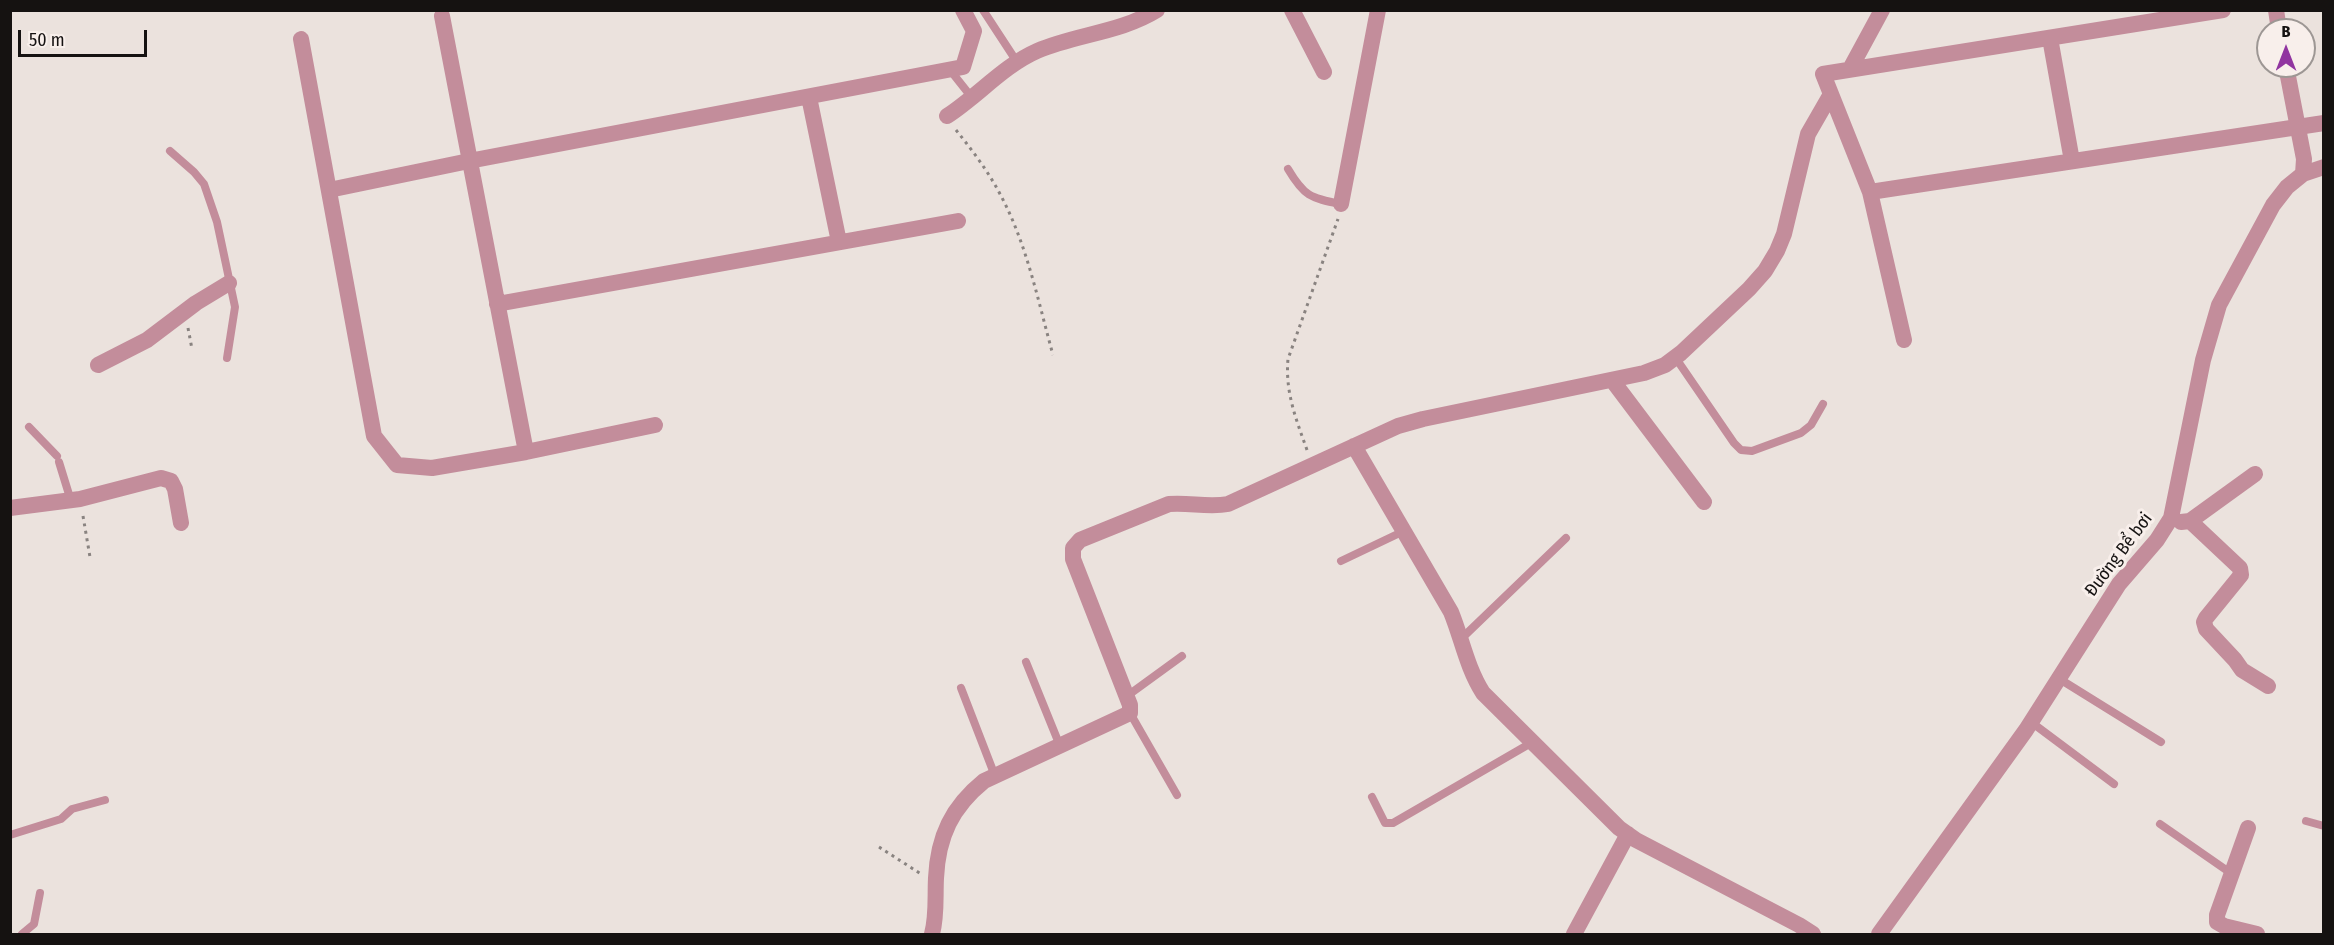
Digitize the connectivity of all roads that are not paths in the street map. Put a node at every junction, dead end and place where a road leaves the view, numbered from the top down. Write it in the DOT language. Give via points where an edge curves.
graph roads {
  1 [pos="963,10"];
  2 [pos="983,10"];
  3 [pos="1157,10"];
  4 [pos="1292,10"];
  5 [pos="1378,10"];
  6 [pos="1882,10"];
  7 [pos="2223,10"];
  8 [pos="442,16"];
  9 [pos="2050,38"];
  10 [pos="301,39"];
  11 [pos="1017,62"];
  12 [pos="1850,69"];
  13 [pos="950,70"];
  14 [pos="1324,72"];
  15 [pos="2288,78"];
  16 [pos="1831,94"];
  17 [pos="809,97"];
  18 [pos="973,99"];
  19 [pos="947,116"];
  20 [pos="2324,123"];
  21 [pos="2297,127"];
  22 [pos="170,152"];
  23 [pos="469,160"];
  24 [pos="2072,161"];
  25 [pos="2324,167"];
  26 [pos="1288,169"];
  27 [pos="2303,174"];
  28 [pos="329,190"];
  29 [pos="1870,192"];
  30 [pos="1341,204"];
  31 [pos="958,221"];
  32 [pos="839,243"];
  33 [pos="229,284"];
  34 [pos="497,304"];
  35 [pos="1904,340"];
  36 [pos="1675,357"];
  37 [pos="227,358"];
  38 [pos="98,365"];
  39 [pos="1612,380"];
  40 [pos="1823,404"];
  41 [pos="655,425"];
  42 [pos="29,427"];
  43 [pos="1354,446"];
  44 [pos="526,452"];
  45 [pos="2254,474"];
  46 [pos="76,500"];
  47 [pos="1704,502"];
  48 [pos="10,508"];
  49 [pos="2171,518"];
  50 [pos="2190,521"];
  51 [pos="181,523"];
  52 [pos="1404,531"];
  53 [pos="1566,538"];
  54 [pos="1341,561"];
  55 [pos="1461,639"];
  56 [pos="1182,656"];
  57 [pos="1026,662"];
  58 [pos="2058,678"];
  59 [pos="2268,686"];
  60 [pos="961,688"];
  61 [pos="1127,696"];
  62 [pos="1130,713"];
  63 [pos="2031,722"];
  64 [pos="2161,742"];
  65 [pos="1531,743"];
  66 [pos="1060,747"];
  67 [pos="995,776"];
  68 [pos="2115,784"];
  69 [pos="1177,795"];
  70 [pos="1372,797"];
  71 [pos="105,800"];
  72 [pos="2306,821"];
  73 [pos="2160,824"];
  74 [pos="2324,826"];
  75 [pos="2248,828"];
  76 [pos="1628,834"];
  77 [pos="10,835"];
  78 [pos="2232,874"];
  79 [pos="40,893"];
  80 [pos="22,934"];
  81 [pos="932,934"];
  82 [pos="1574,934"];
  83 [pos="1813,934"];
  84 [pos="1879,934"];
  85 [pos="2257,934"];
  1 -- 13 [label="street" via="974,31 963,67"];
  2 -- 11 [label="lane"];
  3 -- 11 [label="street" via="1121,26 1041,49"];
  4 -- 14 [label="street"];
  5 -- 30 [label="street"];
  6 -- 12 [label="street"];
  7 -- 9 [label="street"];
  8 -- 23 [label="street"];
  9 -- 12 [label="street"];
  9 -- 24 [label="street"];
  10 -- 28 [label="street"];
  11 -- 18 [label="street"];
  12 -- 16 [label="street" via="1823,74"];
  13 -- 17 [label="street"];
  13 -- 18 [label="lane"];
  15 -- 21 [label="street"];
  16 -- 29 [label="street"];
  16 -- 36 [label="street" via="1808,134 1777,251 1749,289"];
  17 -- 23 [label="street"];
  17 -- 32 [label="street"];
  18 -- 19 [label="street"];
  20 -- 21 [label="street"];
  21 -- 24 [label="street"];
  21 -- 27 [label="street"];
  22 -- 33 [label="lane" via="194,172 210,196"];
  23 -- 28 [label="street"];
  23 -- 34 [label="street"];
  24 -- 29 [label="street"];
  25 -- 27 [label="street"];
  26 -- 30 [label="lane" via="1309,195"];
  27 -- 49 [label="street, Đường Bể bơi" via="2273,205 2219,305"];
  28 -- 44 [label="street" via="374,436 397,465 432,468"];
  29 -- 35 [label="street"];
  31 -- 32 [label="street"];
  32 -- 34 [label="street"];
  33 -- 37 [label="lane" via="235,307"];
  33 -- 38 [label="street" via="147,340"];
  34 -- 44 [label="street"];
  36 -- 39 [label="street" via="1644,372"];
  36 -- 40 [label="lane" via="1741,450 1752,451 1801,433 1811,425"];
  39 -- 43 [label="street" via="1423,419"];
  39 -- 47 [label="street"];
  41 -- 44 [label="street"];
  42 -- 46 [label="lane" via="58,459"];
  43 -- 52 [label="street"];
  43 -- 61 [label="street" via="1228,504 1169,504 1080,540 1073,559"];
  45 -- 50 [label="street"];
  46 -- 48 [label="street"];
  46 -- 51 [label="street" via="161,478 171,481 176,489"];
  49 -- 50 [label="street"];
  49 -- 58 [label="street, Đường Bể bơi" via="2119,584"];
  50 -- 59 [label="street" via="2240,568 2241,575 2206,618 2206,629 2242,670"];
  52 -- 54 [label="lane"];
  52 -- 55 [label="street"];
  53 -- 55 [label="lane"];
  55 -- 65 [label="street" via="1471,675 1483,693"];
  56 -- 61 [label="lane"];
  57 -- 66 [label="lane"];
  58 -- 63 [label="street, Đường Bể bơi"];
  58 -- 64 [label="lane"];
  60 -- 67 [label="lane"];
  61 -- 62 [label="street"];
  62 -- 66 [label="street"];
  62 -- 69 [label="lane"];
  63 -- 68 [label="lane"];
  63 -- 84 [label="street, Đường Bể bơi"];
  65 -- 70 [label="lane" via="1393,824 1385,823"];
  65 -- 76 [label="street"];
  66 -- 67 [label="street"];
  67 -- 81 [label="street" via="966,795 943,833"];
  71 -- 77 [label="lane"];
  72 -- 74 [label="lane"];
  73 -- 78 [label="lane"];
  75 -- 78 [label="street"];
  76 -- 82 [label="street"];
  76 -- 83 [label="street"];
  78 -- 85 [label="street" via="2217,922"];
  79 -- 80 [label="lane" via="34,924"];
}
